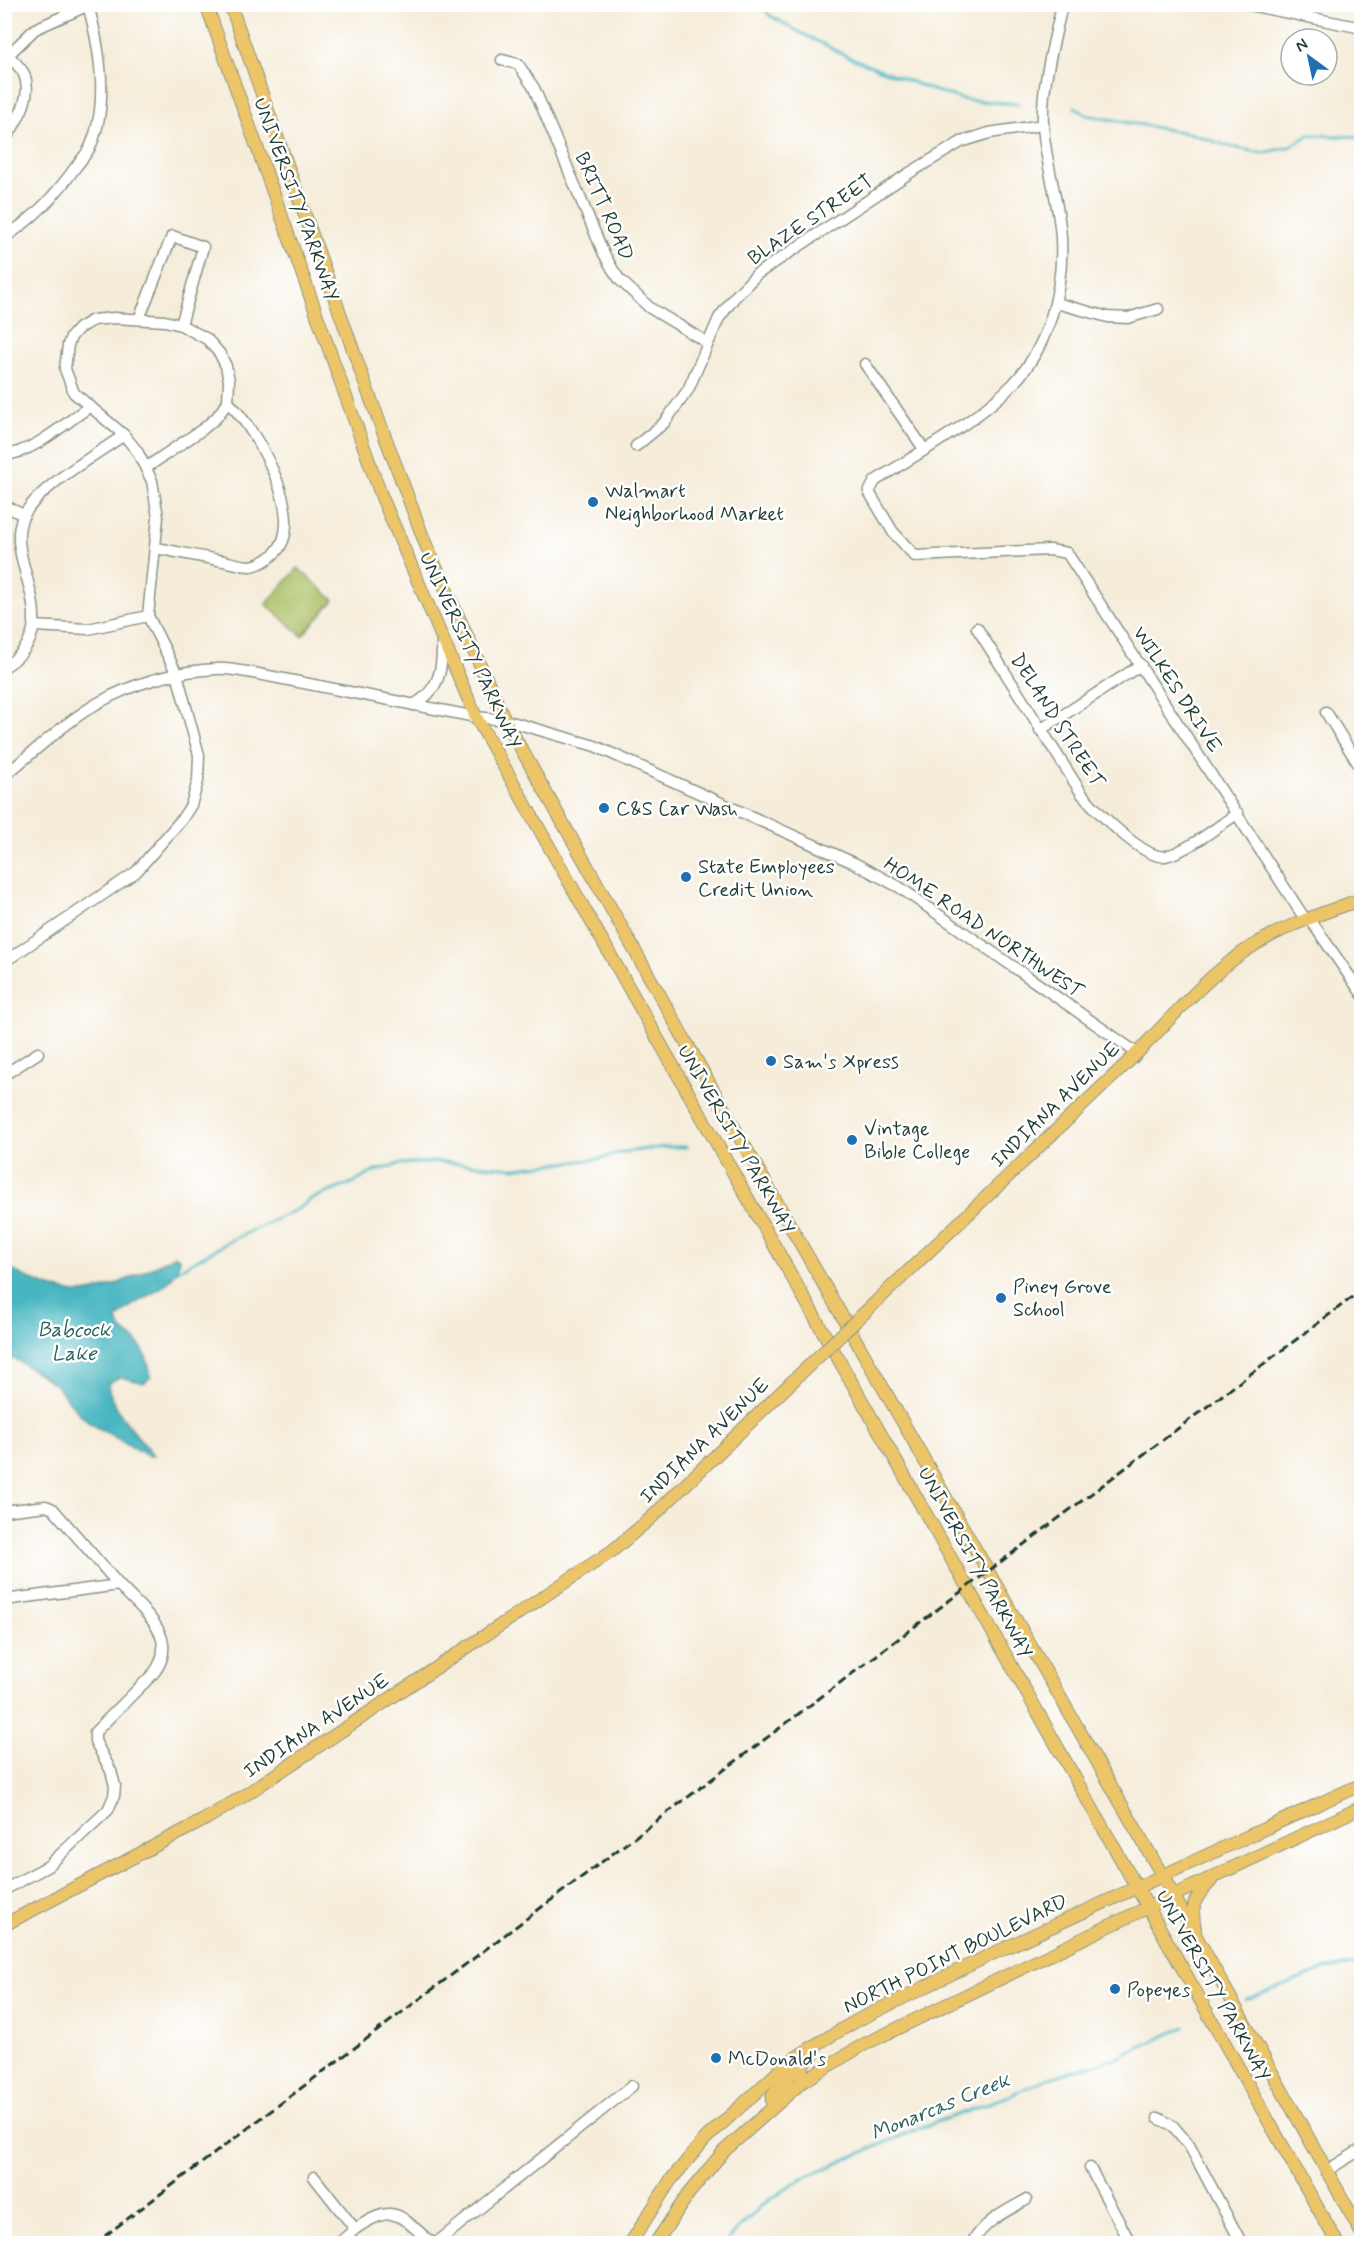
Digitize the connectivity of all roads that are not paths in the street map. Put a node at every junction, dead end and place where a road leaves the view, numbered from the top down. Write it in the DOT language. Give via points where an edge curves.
graph roads {
  1 [pos="206,4"];
  2 [pos="230,4"];
  3 [pos="1062,4"];
  4 [pos="90,5"];
  5 [pos="1250,5"];
  6 [pos="1362,28"];
  7 [pos="6,57"];
  8 [pos="502,60"];
  9 [pos="1043,125"];
  10 [pos="4,142"];
  11 [pos="4,238"];
  12 [pos="1056,303"];
  13 [pos="1158,309"];
  14 [pos="139,319"];
  15 [pos="181,325"];
  16 [pos="708,343"];
  17 [pos="865,364"];
  18 [pos="228,402"];
  19 [pos="89,407"];
  20 [pos="124,435"];
  21 [pos="636,446"];
  22 [pos="924,449"];
  23 [pos="4,454"];
  24 [pos="147,467"];
  25 [pos="4,505"];
  26 [pos="23,515"];
  27 [pos="156,548"];
  28 [pos="148,616"];
  29 [pos="34,626"];
  30 [pos="977,628"];
  31 [pos="442,639"];
  32 [pos="1141,665"];
  33 [pos="4,667"];
  34 [pos="177,674"];
  35 [pos="412,705"];
  36 [pos="1326,712"];
  37 [pos="476,717"];
  38 [pos="505,720"];
  39 [pos="1040,730"];
  40 [pos="1362,770"];
  41 [pos="4,776"];
  42 [pos="1238,813"];
  43 [pos="1362,900"];
  44 [pos="1307,919"];
  45 [pos="4,962"];
  46 [pos="1362,994"];
  47 [pos="38,1053"];
  48 [pos="1137,1053"];
  49 [pos="4,1075"];
  50 [pos="4,1511"];
  51 [pos="119,1585"];
  52 [pos="4,1600"];
  53 [pos="1362,1784"];
  54 [pos="1362,1807"];
  55 [pos="1162,1875"];
  56 [pos="1218,1875"];
  57 [pos="1137,1888"];
  58 [pos="4,1890"];
  59 [pos="1173,1896"];
  60 [pos="1148,1907"];
  61 [pos="4,1925"];
  62 [pos="1197,1939"];
  63 [pos="822,2041"];
  64 [pos="789,2062"];
  65 [pos="803,2081"];
  66 [pos="632,2086"];
  67 [pos="773,2106"];
  68 [pos="1158,2118"];
  69 [pos="1362,2149"];
  70 [pos="1090,2168"];
  71 [pos="1326,2171"];
  72 [pos="314,2177"];
  73 [pos="1026,2200"];
  74 [pos="355,2229"];
  75 [pos="1362,2234"];
  76 [pos="338,2244"];
  77 [pos="434,2244"];
  78 [pos="630,2244"];
  79 [pos="655,2244"];
  80 [pos="971,2244"];
  81 [pos="1131,2244"];
  82 [pos="1242,2244"];
  83 [pos="1338,2244"];
  1 -- 31 [label="main road, UNIVERSITY PARKWAY" via="381,495"];
  2 -- 38 [label="main road, UNIVERSITY PARKWAY" via="426,545"];
  3 -- 9 [label="street" via="1044,87"];
  4 -- 7 [label="street" via="34,29"];
  4 -- 11 [label="street" via="101,92 90,147 53,198"];
  5 -- 6 [label="street"];
  7 -- 10 [label="street" via="22,72 27,89 23,108"];
  8 -- 16 [label="street, BRITT ROAD" via="518,64 534,88 603,252 620,280 650,308"];
  9 -- 12 [label="street" via="1061,238"];
  9 -- 16 [label="street, BLAZE STREET" via="989,133 961,142 902,178 757,274 719,318"];
  12 -- 13 [label="street" via="1108,317 1128,318"];
  12 -- 22 [label="street" via="1024,372 977,414"];
  14 -- 15 [label="street"];
  14 -- 15 [label="street" via="172,236 203,247"];
  14 -- 19 [label="street" via="93,320 71,338 65,369 74,393"];
  15 -- 18 [label="street" via="207,339 220,354 228,373"];
  16 -- 21 [label="street, BLAZE STREET" via="688,390 664,423"];
  17 -- 22 [label="street"];
  18 -- 24 [label="street" via="203,429"];
  18 -- 27 [label="street" via="250,428 268,461 284,508 284,540 272,556 253,566"];
  19 -- 20 [label="street"];
  19 -- 23 [label="street" via="30,447"];
  20 -- 24 [label="street"];
  20 -- 26 [label="street" via="54,484"];
  22 -- 32 [label="street, WILKES DRIVE" via="875,481 869,492 893,532 915,556 1050,550 1067,553"];
  24 -- 27 [label="street" via="158,509"];
  25 -- 26 [label="street"];
  26 -- 29 [label="street" via="20,545"];
  27 -- 28 [label="street"];
  28 -- 29 [label="street" via="88,629"];
  28 -- 34 [label="street"];
  29 -- 33 [label="street" via="22,652"];
  30 -- 39 [label="street, DELAND STREET"];
  31 -- 35 [label="street" via="442,658 434,687 429,695"];
  31 -- 37 [label="main road, UNIVERSITY PARKWAY"];
  32 -- 39 [label="street"];
  32 -- 42 [label="street, WILKES DRIVE"];
  34 -- 35 [label="street, HOME ROAD NORTHWEST" via="218,669 248,672"];
  34 -- 41 [label="street, HOME ROAD NORTHWEST" via="129,688 98,703"];
  34 -- 45 [label="street" via="200,761 191,805 136,872"];
  35 -- 37 [label="street, HOME ROAD NORTHWEST"];
  36 -- 40 [label="street"];
  37 -- 38 [label="street, HOME ROAD NORTHWEST"];
  37 -- 57 [label="main road, UNIVERSITY PARKWAY"];
  38 -- 48 [label="street, HOME ROAD NORTHWEST" via="594,746 854,863 899,887"];
  38 -- 55 [label="main road, UNIVERSITY PARKWAY"];
  39 -- 42 [label="street, DELAND STREET" via="1098,813 1149,854 1164,857 1185,848"];
  42 -- 44 [label="street, WILKES DRIVE"];
  43 -- 44 [label="main road, INDIANA AVENUE"];
  44 -- 46 [label="street, WILKES DRIVE"];
  44 -- 48 [label="main road, INDIANA AVENUE" via="1268,937 1230,962"];
  47 -- 49 [label="street"];
  48 -- 61 [label="main road, INDIANA AVENUE, bridge" via="612,1551 242,1797"];
  50 -- 51 [label="street" via="45,1506 53,1509"];
  51 -- 52 [label="street"];
  51 -- 58 [label="street" via="157,1628 165,1648 153,1674 95,1732 95,1741 113,1777 112,1803 48,1866"];
  53 -- 55 [label="main road, NORTH POINT BOULEVARD"];
  54 -- 56 [label="main road"];
  55 -- 57 [label="main road, NORTH POINT BOULEVARD"];
  55 -- 59 [label="main road, UNIVERSITY PARKWAY"];
  56 -- 59 [label="main road"];
  56 -- 62 [label="main road" via="1203,1889 1192,1908"];
  57 -- 60 [label="main road, UNIVERSITY PARKWAY"];
  57 -- 63 [label="main road, NORTH POINT BOULEVARD" via="992,1954"];
  59 -- 60 [label="main road"];
  59 -- 62 [label="main road, UNIVERSITY PARKWAY"];
  60 -- 65 [label="main road" via="863,2045"];
  60 -- 83 [label="main road, UNIVERSITY PARKWAY"];
  62 -- 71 [label="main road, UNIVERSITY PARKWAY"];
  63 -- 64 [label="main road, NORTH POINT BOULEVARD"];
  63 -- 65 [label="main road" via="820,2048 801,2065"];
  64 -- 67 [label="main road" via="791,2075 774,2092"];
  64 -- 78 [label="main road, NORTH POINT BOULEVARD" via="705,2139 670,2181"];
  65 -- 67 [label="main road"];
  66 -- 77 [label="street"];
  67 -- 79 [label="main road" via="717,2159"];
  68 -- 82 [label="street" via="1173,2126 1189,2145"];
  69 -- 71 [label="street"];
  70 -- 81 [label="street"];
  71 -- 75 [label="main road, UNIVERSITY PARKWAY"];
  72 -- 74 [label="street"];
  73 -- 80 [label="street" via="993,2218"];
  74 -- 76 [label="street"];
  74 -- 77 [label="street" via="389,2212 403,2217"];
}
